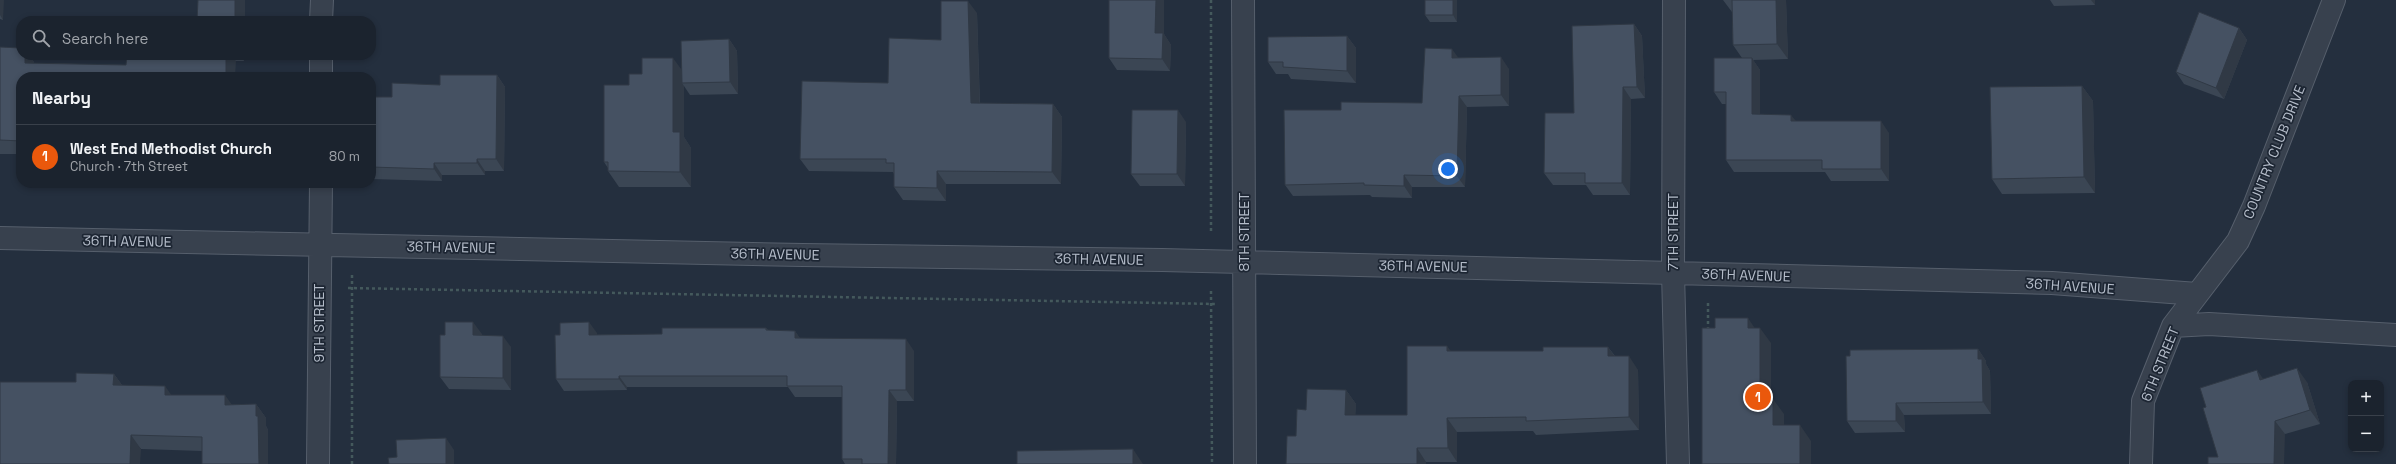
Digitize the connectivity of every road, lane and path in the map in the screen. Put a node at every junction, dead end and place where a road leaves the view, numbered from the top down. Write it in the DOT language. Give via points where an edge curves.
graph roads {
  1 [pos="322,0"];
  2 [pos="1243,0"];
  3 [pos="1674,0"];
  4 [pos="2334,0"];
  5 [pos="321,16"];
  6 [pos="321,60"];
  7 [pos="321,72"];
  8 [pos="321,188"];
  9 [pos="0,238"];
  10 [pos="321,245"];
  11 [pos="352,245"];
  12 [pos="1244,262"];
  13 [pos="1673,273"];
  14 [pos="1708,274"];
  15 [pos="319,286"];
  16 [pos="352,288"];
  17 [pos="2197,294"];
  18 [pos="1244,304"];
  19 [pos="2173,326"];
  20 [pos="2396,335"];
  21 [pos="1708,337"];
  22 [pos="318,464"];
  23 [pos="352,464"];
  24 [pos="1245,464"];
  25 [pos="1678,464"];
  26 [pos="2141,464"];
  1 -- 5 [label="street"];
  2 -- 12 [label="street, 8TH STREET"];
  3 -- 13 [label="street, 7TH STREET"];
  4 -- 17 [label="street, COUNTRY CLUB DRIVE" via="2254,206 2238,240"];
  6 -- 7 [label="street"];
  8 -- 10 [label="street, 9TH STREET"];
  9 -- 10 [label="street, 36TH AVENUE"];
  10 -- 11 [label="street, 36TH AVENUE"];
  10 -- 15 [label="street, 9TH STREET"];
  11 -- 12 [label="street, 36TH AVENUE"];
  11 -- 16 [label="path"];
  12 -- 13 [label="street, 36TH AVENUE"];
  12 -- 18 [label="street, 8TH STREET"];
  13 -- 14 [label="street, 36TH AVENUE"];
  13 -- 25 [label="street, 7TH STREET"];
  14 -- 17 [label="street, 36TH AVENUE" via="2052,283"];
  14 -- 21 [label="path"];
  15 -- 16 [label="path"];
  15 -- 22 [label="street, 9TH STREET"];
  16 -- 18 [label="path"];
  16 -- 23 [label="path"];
  17 -- 19 [label="street, 6TH STREET"];
  18 -- 24 [label="street, 8TH STREET"];
  19 -- 20 [label="street" via="2209,324"];
  19 -- 26 [label="street, 6TH STREET" via="2143,401"];
}
